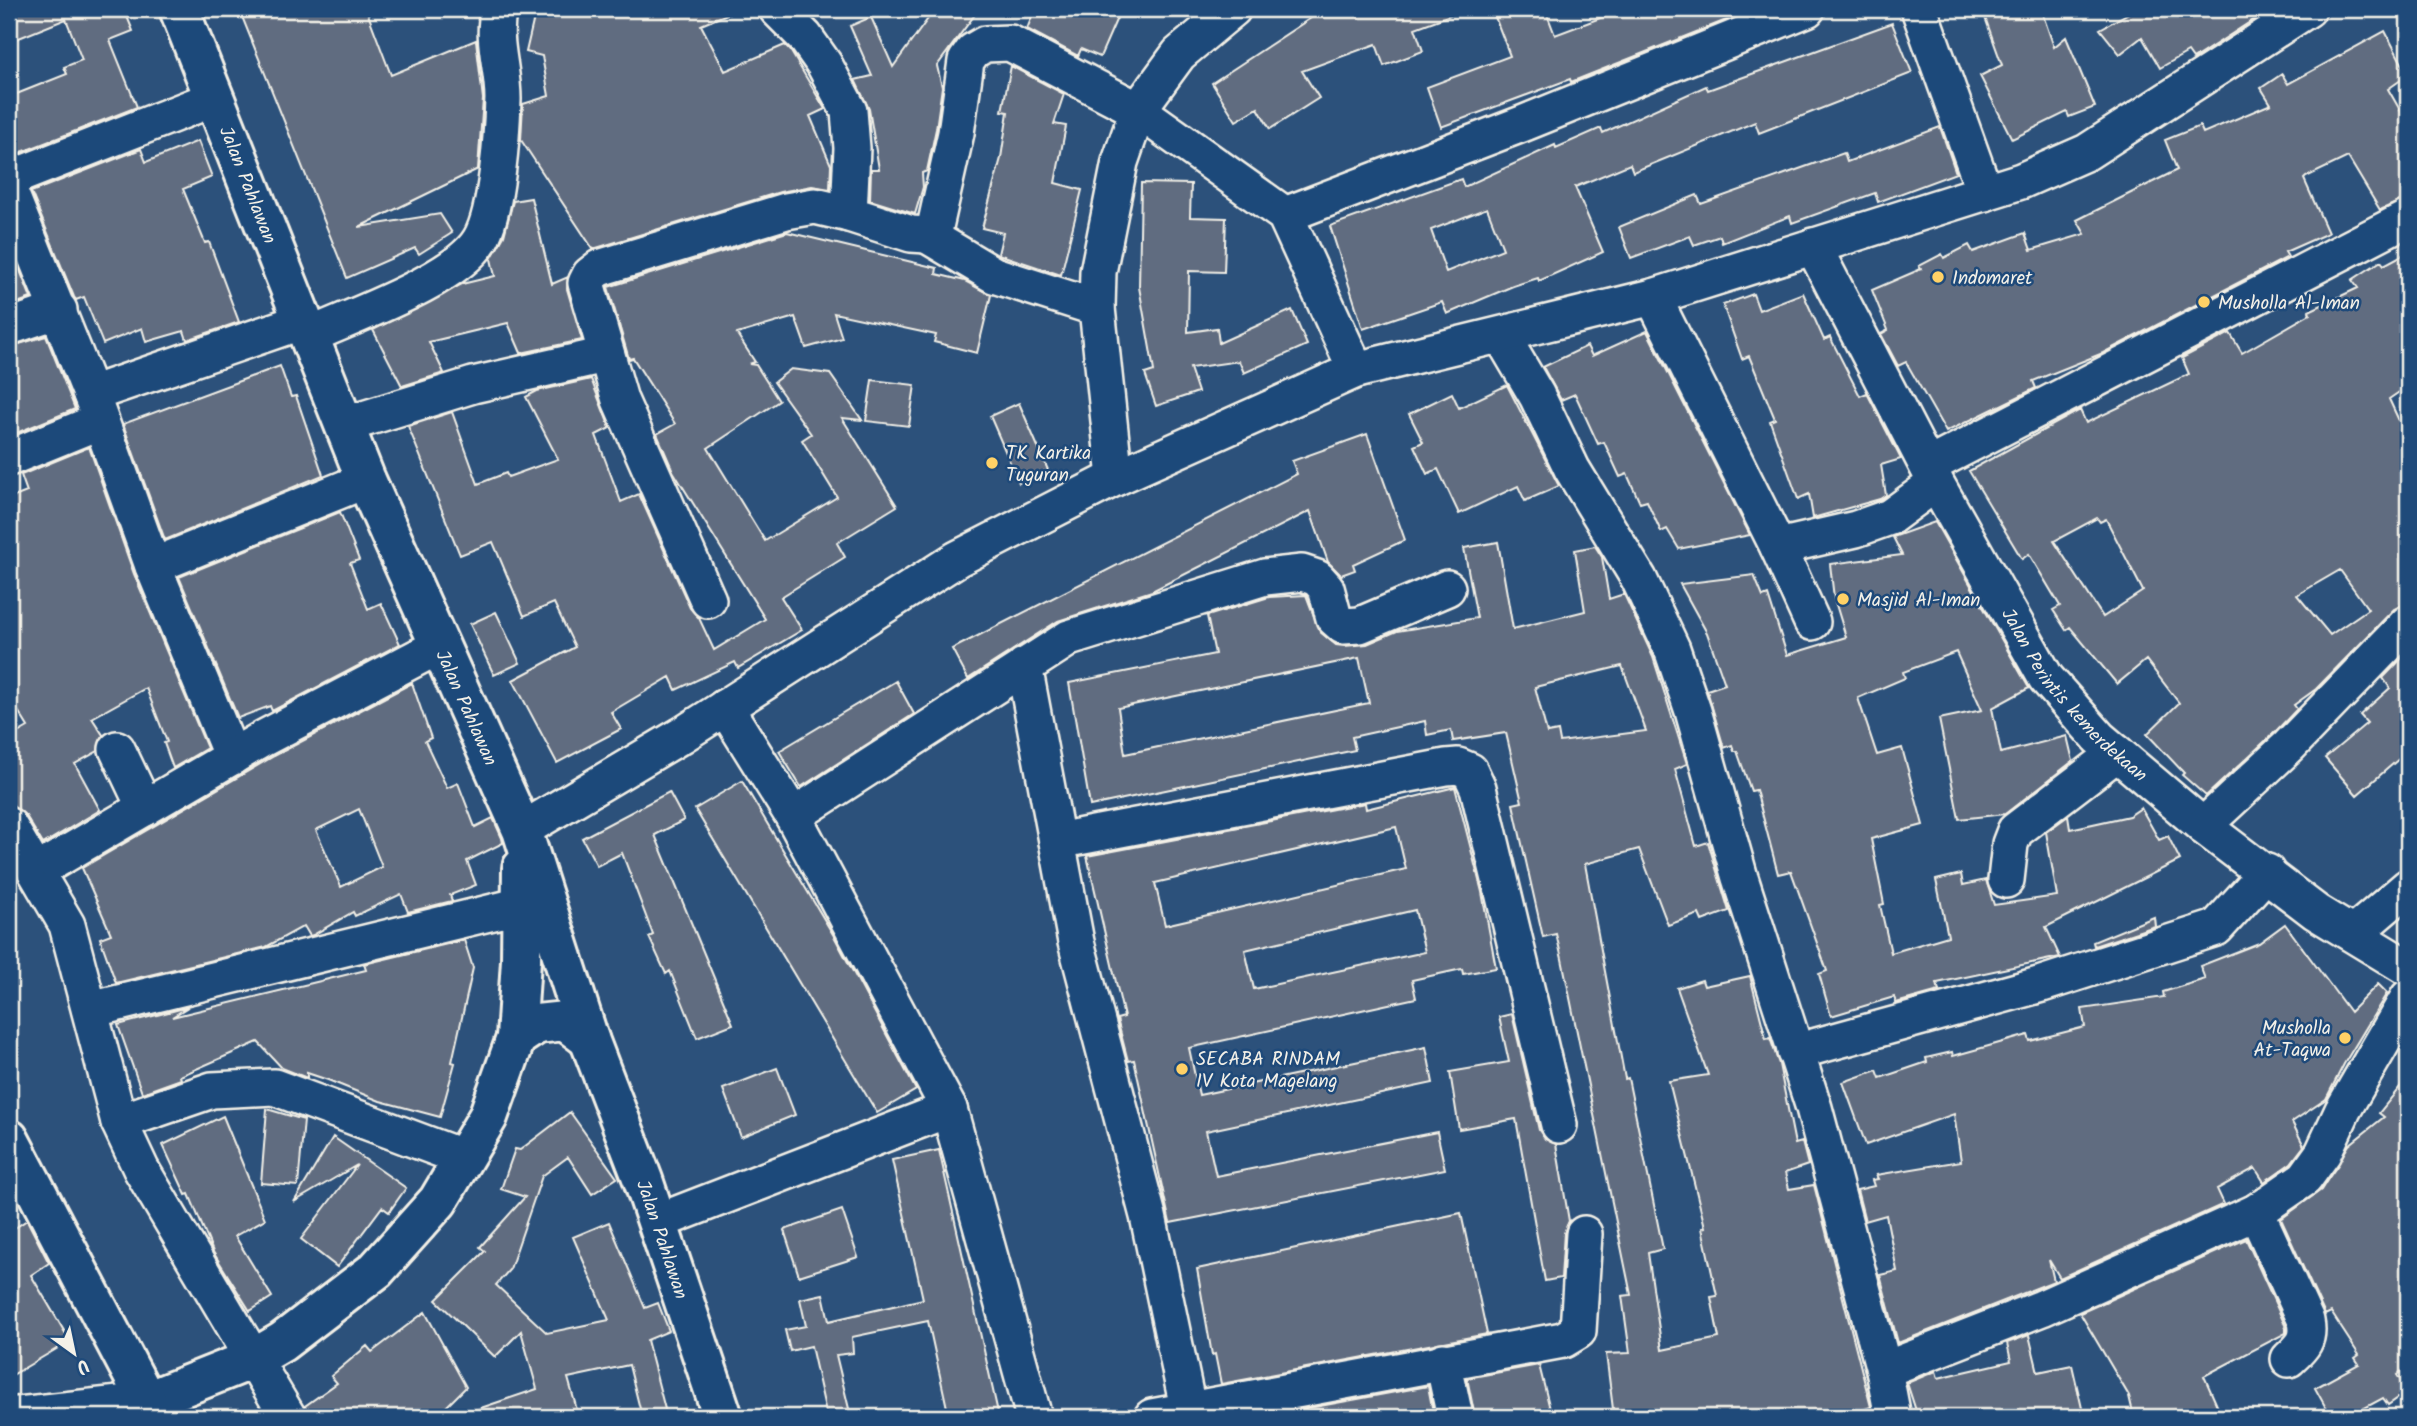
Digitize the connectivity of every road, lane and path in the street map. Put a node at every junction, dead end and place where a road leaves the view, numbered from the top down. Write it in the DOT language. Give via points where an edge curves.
graph roads {
  1 [pos="179,9"];
  2 [pos="499,9"];
  3 [pos="778,9"];
  4 [pos="1234,9"];
  5 [pos="1807,9"];
  6 [pos="1919,9"];
  7 [pos="2308,9"];
  8 [pos="215,98"];
  9 [pos="1138,110"];
  10 [pos="9,179"];
  11 [pos="9,190"];
  12 [pos="1985,193"];
  13 [pos="849,214"];
  14 [pos="1285,215"];
  15 [pos="2408,218"];
  16 [pos="927,235"];
  17 [pos="1813,246"];
  18 [pos="1653,297"];
  19 [pos="1097,308"];
  20 [pos="59,310"];
  21 [pos="9,327"];
  22 [pos="306,328"];
  23 [pos="1501,335"];
  24 [pos="605,355"];
  25 [pos="1356,370"];
  26 [pos="96,408"];
  27 [pos="344,425"];
  28 [pos="9,458"];
  29 [pos="1932,474"];
  30 [pos="1115,478"];
  31 [pos="366,480"];
  32 [pos="1778,547"];
  33 [pos="153,566"];
  34 [pos="1447,588"];
  35 [pos="708,600"];
  36 [pos="1812,622"];
  37 [pos="2408,622"];
  38 [pos="439,646"];
  39 [pos="1024,666"];
  40 [pos="725,707"];
  41 [pos="117,749"];
  42 [pos="2117,753"];
  43 [pos="232,757"];
  44 [pos="145,808"];
  45 [pos="793,816"];
  46 [pos="9,826"];
  47 [pos="2203,826"];
  48 [pos="522,831"];
  49 [pos="1057,841"];
  50 [pos="54,861"];
  51 [pos="2267,872"];
  52 [pos="2006,880"];
  53 [pos="2408,887"];
  54 [pos="522,905"];
  55 [pos="2353,934"];
  56 [pos="2408,968"];
  57 [pos="2408,998"];
  58 [pos="90,1010"];
  59 [pos="516,1038"];
  60 [pos="589,1039"];
  61 [pos="1795,1052"];
  62 [pos="949,1109"];
  63 [pos="119,1122"];
  64 [pos="1559,1125"];
  65 [pos="9,1139"];
  66 [pos="464,1158"];
  67 [pos="2256,1212"];
  68 [pos="657,1222"];
  69 [pos="1584,1234"];
  70 [pos="253,1359"];
  71 [pos="2289,1359"];
  72 [pos="1443,1361"];
  73 [pos="1884,1370"];
  74 [pos="1188,1408"];
  75 [pos="151,1409"];
  76 [pos="9,1416"];
  77 [pos="288,1417"];
  78 [pos="723,1417"];
  79 [pos="1034,1417"];
  80 [pos="1152,1417"];
  81 [pos="1455,1417"];
  82 [pos="1893,1417"];
  1 -- 8 [label="main road, Jalan Pahlawan"];
  2 -- 22 [label="street" via="494,28 503,97 491,214 479,241 460,261 420,285"];
  3 -- 13 [label="street" via="824,64 849,111"];
  4 -- 9 [label="street" via="1179,54"];
  5 -- 14 [label="street"];
  6 -- 12 [label="street"];
  7 -- 12 [label="street" via="2087,152"];
  8 -- 10 [label="street"];
  8 -- 22 [label="main road, Jalan Pahlawan"];
  9 -- 14 [label="street"];
  9 -- 16 [label="street" via="1010,43 999,41 972,51 963,72 956,133 935,227"];
  9 -- 19 [label="street" via="1120,162 1098,272"];
  11 -- 20 [label="street"];
  12 -- 17 [label="street"];
  13 -- 16 [label="street"];
  13 -- 24 [label="street" via="815,206 786,211 599,268 586,283"];
  14 -- 25 [label="street"];
  15 -- 29 [label="street"];
  16 -- 19 [label="street" via="994,275"];
  17 -- 18 [label="street"];
  17 -- 29 [label="street, Jalan Perintis kemerdekaan"];
  18 -- 23 [label="street"];
  18 -- 32 [label="street"];
  19 -- 30 [label="street"];
  20 -- 21 [label="street"];
  20 -- 26 [label="street"];
  22 -- 26 [label="street"];
  22 -- 27 [label="main road, Jalan Pahlawan"];
  23 -- 25 [label="street"];
  23 -- 61 [label="street" via="1572,469 1639,579 1672,649"];
  24 -- 27 [label="street" via="473,384"];
  24 -- 35 [label="street" via="620,400"];
  25 -- 30 [label="street"];
  26 -- 28 [label="street"];
  26 -- 33 [label="street"];
  27 -- 31 [label="main road, Jalan Pahlawan"];
  29 -- 32 [label="street" via="1890,517"];
  29 -- 42 [label="street, Jalan Perintis kemerdekaan" via="2046,678"];
  30 -- 40 [label="street" via="957,559"];
  31 -- 33 [label="street"];
  31 -- 38 [label="main road, Jalan Pahlawan"];
  32 -- 36 [label="street"];
  33 -- 43 [label="street"];
  34 -- 39 [label="street" via="1360,625 1343,626 1334,618 1326,587 1317,578 1302,573 1265,577 1069,638"];
  37 -- 47 [label="street" via="2289,746"];
  38 -- 43 [label="street"];
  38 -- 48 [label="main road, Jalan Pahlawan"];
  39 -- 45 [label="street"];
  39 -- 49 [label="street"];
  40 -- 45 [label="street"];
  40 -- 48 [label="street"];
  41 -- 44 [label="street"];
  42 -- 47 [label="street, Jalan Perintis kemerdekaan"];
  42 -- 52 [label="street" via="2015,831"];
  43 -- 44 [label="street"];
  44 -- 50 [label="street"];
  45 -- 62 [label="street"];
  46 -- 58 [label="street" via="67,925"];
  47 -- 51 [label="street, Jalan Perintis kemerdekaan"];
  48 -- 54 [label="main road"];
  48 -- 60 [label="main road, Jalan Pahlawan"];
  49 -- 64 [label="street" via="1446,767 1471,771"];
  49 -- 74 [label="street" via="1076,942 1148,1216"];
  51 -- 55 [label="street, Jalan Perintis kemerdekaan" via="2316,912"];
  51 -- 61 [label="street" via="2216,928 2042,984"];
  53 -- 55 [label="street"];
  54 -- 58 [label="street"];
  54 -- 59 [label="main road"];
  55 -- 56 [label="street, Jalan Perintis kemerdekaan"];
  57 -- 67 [label="street" via="2305,1178"];
  58 -- 63 [label="street"];
  59 -- 60 [label="main road" via="537,1024 565,1021"];
  59 -- 66 [label="main road" via="488,1117"];
  60 -- 68 [label="main road, Jalan Pahlawan"];
  61 -- 73 [label="street"];
  62 -- 68 [label="street"];
  62 -- 79 [label="street"];
  63 -- 66 [label="street" via="212,1090 274,1087"];
  63 -- 70 [label="street" via="141,1169"];
  65 -- 75 [label="main road"];
  66 -- 70 [label="main road" via="438,1201 376,1270"];
  67 -- 71 [label="street" via="2309,1333"];
  67 -- 73 [label="street" via="2042,1308"];
  68 -- 78 [label="main road, Jalan Pahlawan"];
  69 -- 72 [label="street" via="1578,1331 1563,1340"];
  70 -- 75 [label="main road"];
  70 -- 77 [label="street"];
  72 -- 74 [label="street"];
  72 -- 81 [label="street"];
  73 -- 82 [label="street"];
  74 -- 80 [label="street"];
  75 -- 76 [label="street"];
}
